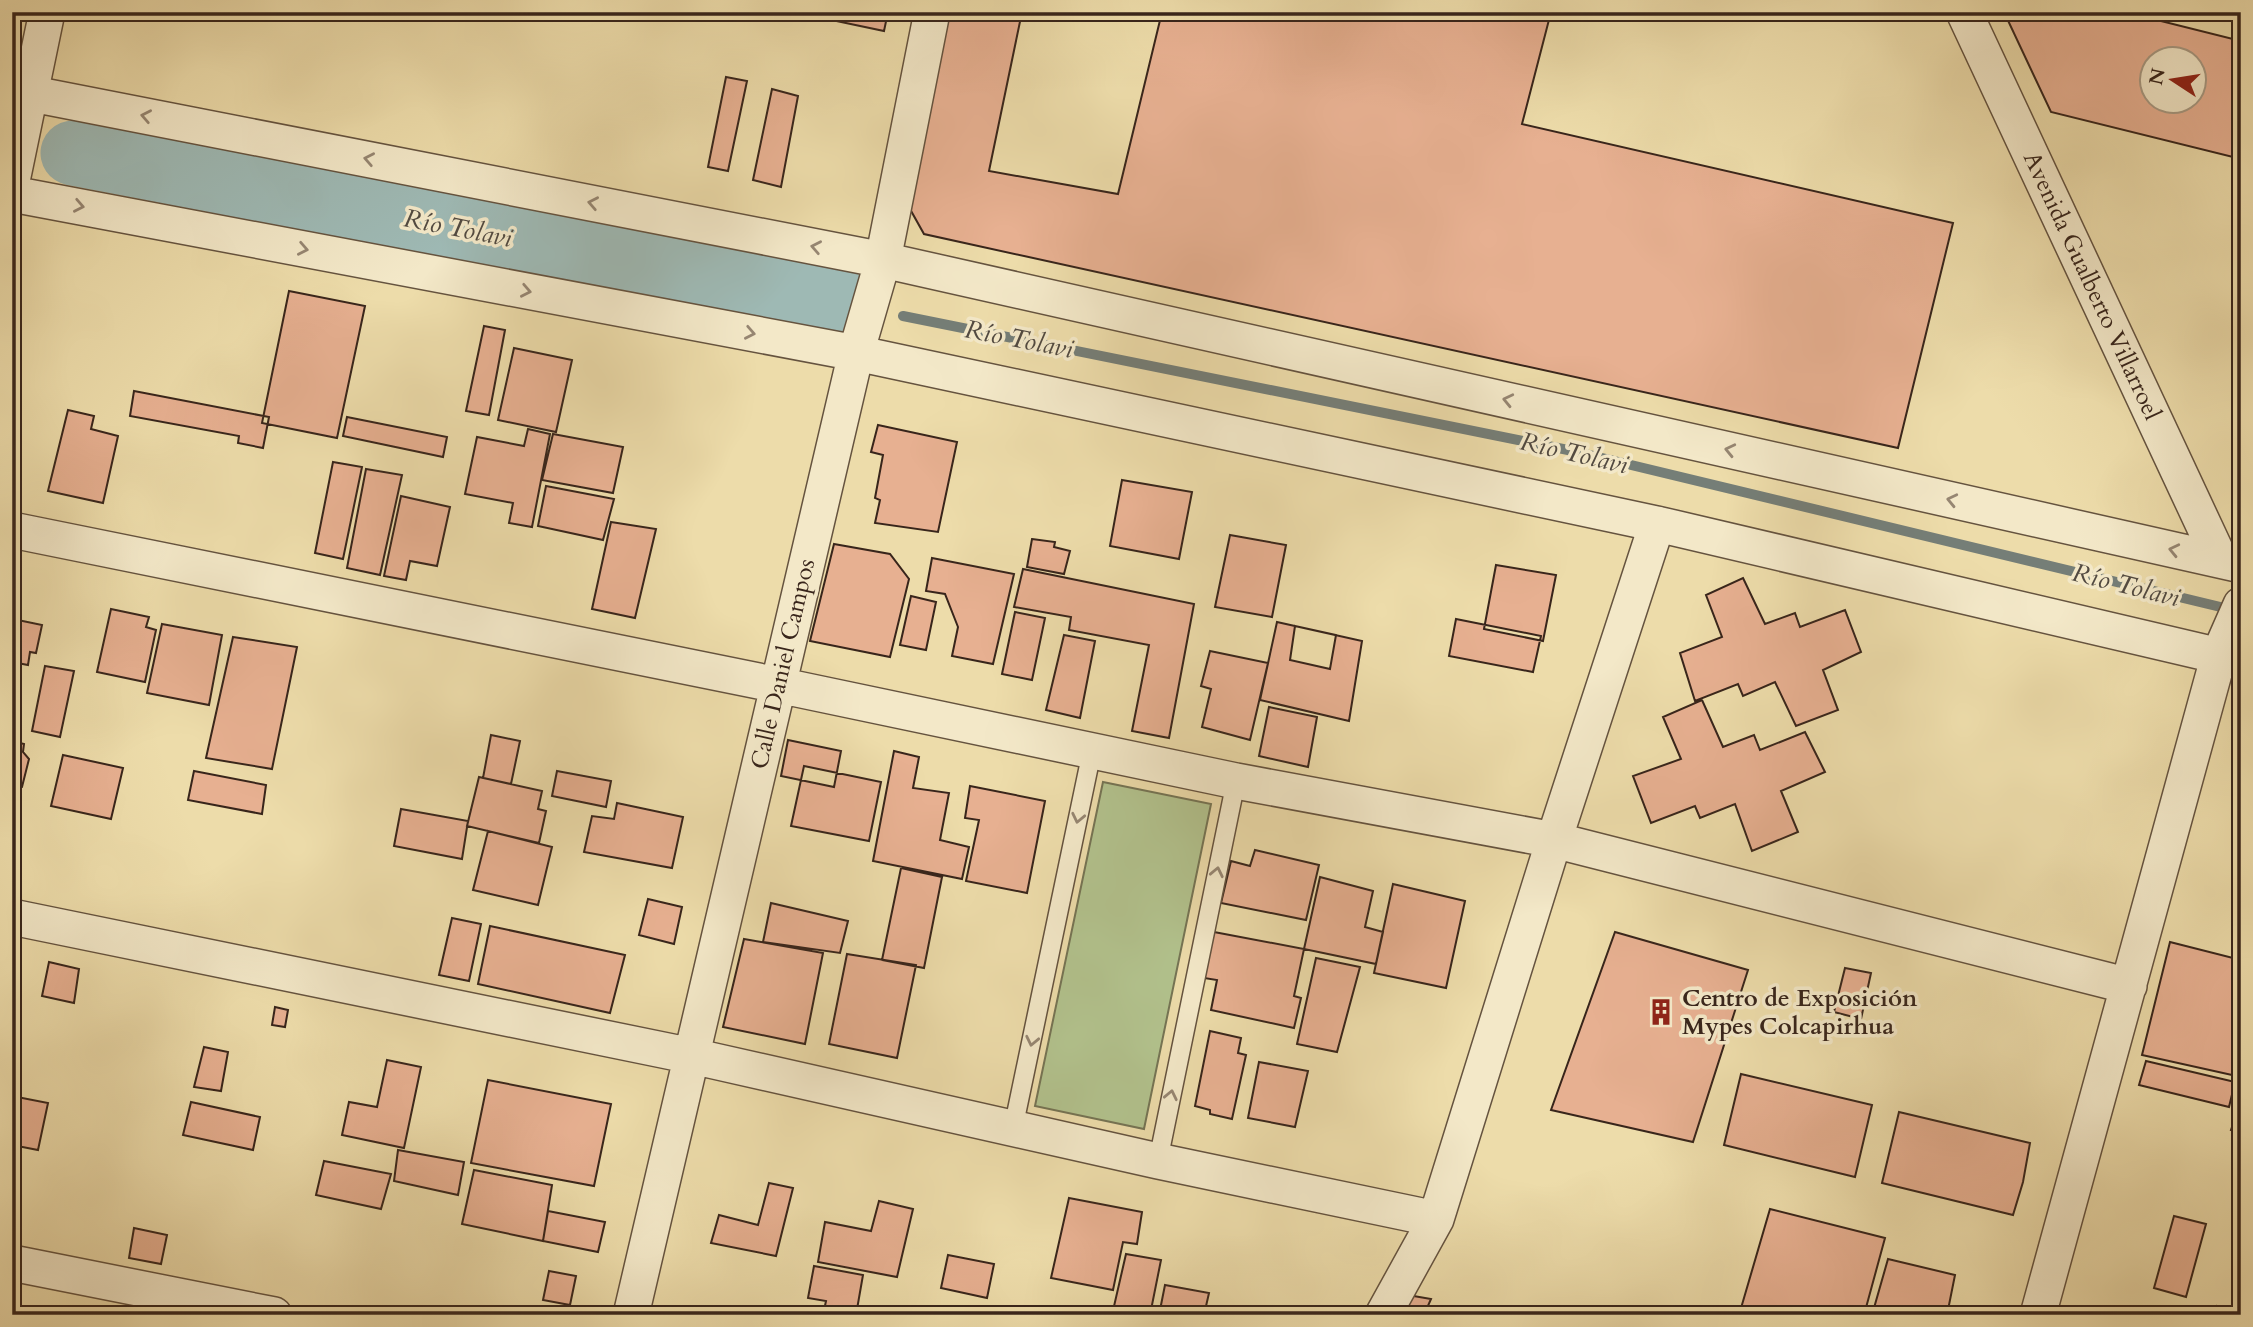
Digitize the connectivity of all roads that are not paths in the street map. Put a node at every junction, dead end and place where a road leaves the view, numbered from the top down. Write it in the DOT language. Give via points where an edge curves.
graph roads {
  1 [pos="47,12"];
  2 [pos="932,12"];
  3 [pos="1964,12"];
  4 [pos="21,91"];
  5 [pos="12,181"];
  6 [pos="12,194"];
  7 [pos="883,260"];
  8 [pos="856,353"];
  9 [pos="1657,524"];
  10 [pos="12,530"];
  11 [pos="2230,563"];
  12 [pos="2237,613"];
  13 [pos="2230,658"];
  14 [pos="778,685"];
  15 [pos="1092,751"];
  16 [pos="1236,781"];
  17 [pos="1554,840"];
  18 [pos="12,917"];
  19 [pos="2129,986"];
  20 [pos="692,1056"];
  21 [pos="1013,1129"];
  22 [pos="1158,1161"];
  23 [pos="1436,1219"];
  24 [pos="12,1263"];
  25 [pos="274,1315"];
  26 [pos="631,1315"];
  27 [pos="1383,1315"];
  28 [pos="2038,1315"];
  1 -- 4 [label="street"];
  2 -- 7 [label="street, Calle Daniel Campos"];
  3 -- 11 [label="street, Avenida Gualberto Villarroel"];
  4 -- 5 [label="street"];
  7 -- 4 [label="street, one-way"];
  6 -- 8 [label="street, one-way"];
  7 -- 8 [label="street, Calle Daniel Campos"];
  11 -- 7 [label="street, one-way"];
  8 -- 9 [label="street"];
  8 -- 14 [label="street, Calle Daniel Campos"];
  9 -- 13 [label="street"];
  9 -- 17 [label="street"];
  10 -- 14 [label="street"];
  12 -- 13 [label="street"];
  13 -- 19 [label="street"];
  14 -- 15 [label="street"];
  14 -- 20 [label="street, Calle Daniel Campos"];
  15 -- 16 [label="street"];
  15 -- 21 [label="lane, one-way"];
  16 -- 17 [label="street"];
  22 -- 16 [label="lane, one-way"];
  17 -- 19 [label="street"];
  17 -- 23 [label="street"];
  18 -- 20 [label="street"];
  19 -- 28 [label="street"];
  20 -- 21 [label="street"];
  20 -- 26 [label="street, Calle Daniel Campos"];
  21 -- 22 [label="street"];
  22 -- 23 [label="street"];
  23 -- 27 [label="street"];
  24 -- 25 [label="street"];
}
